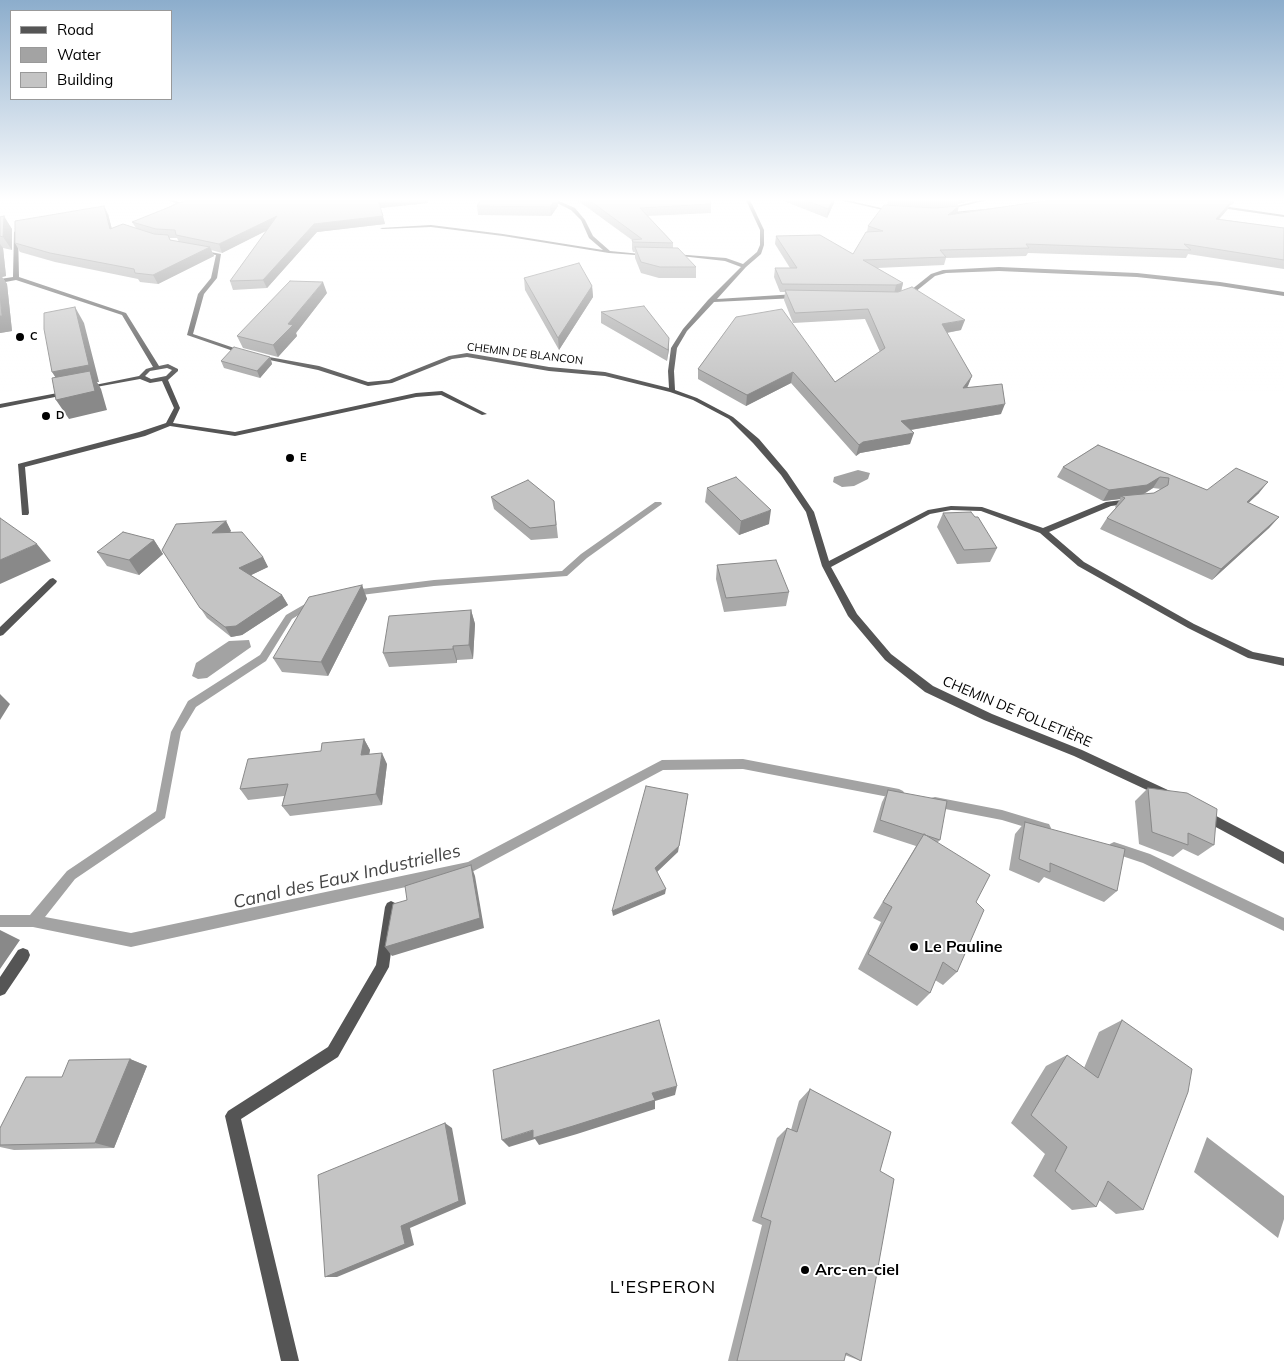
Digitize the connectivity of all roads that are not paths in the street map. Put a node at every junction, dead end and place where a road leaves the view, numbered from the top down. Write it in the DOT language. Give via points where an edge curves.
graph roads {
  1 [pos="16,264"];
  2 [pos="217,264"];
  3 [pos="737,264"];
  4 [pos="747,264"];
  5 [pos="744,266"];
  6 [pos="16,278"];
  7 [pos="0,281"];
  8 [pos="1284,294"];
  9 [pos="803,296"];
  10 [pos="895,298"];
  11 [pos="710,301"];
  12 [pos="156,367"];
  13 [pos="141,377"];
  14 [pos="164,379"];
  15 [pos="672,391"];
  16 [pos="0,406"];
  17 [pos="484,414"];
  18 [pos="169,424"];
  19 [pos="1142,500"];
  20 [pos="25,513"];
  21 [pos="1043,531"];
  22 [pos="826,566"];
  23 [pos="53,581"];
  24 [pos="0,633"];
  25 [pos="1284,662"];
  26 [pos="1176,799"];
  27 [pos="1193,808"];
  28 [pos="1284,858"];
  29 [pos="391,907"];
  30 [pos="23,955"];
  31 [pos="0,989"];
  32 [pos="290,1361"];
  1 -- 6 [label="street"];
  2 -- 15 [label="street, CHEMIN DE BLANCON" via="214,278 201,294 190,335 264,359 318,368 368,384 390,382 451,357 467,355 549,369 605,374"];
  3 -- 5 [label="street"];
  4 -- 5 [label="street"];
  5 -- 11 [label="street"];
  6 -- 7 [label="street"];
  6 -- 12 [label="street" via="124,314"];
  8 -- 10 [label="street" via="1163,278 999,269 933,274 913,291"];
  9 -- 11 [label="street"];
  11 -- 15 [label="street" via="674,348"];
  12 -- 13 [label="street"];
  12 -- 14 [label="street" via="175,368 175,373"];
  13 -- 14 [label="street" via="150,381"];
  13 -- 16 [label="street"];
  14 -- 18 [label="street" via="177,408"];
  15 -- 22 [label="street, CHEMIN DE FOLLETIÈRE" via="730,418 756,441 810,512"];
  17 -- 18 [label="street" via="442,393 416,395 235,434"];
  18 -- 20 [label="street" via="21,466"];
  19 -- 21 [label="street" via="1109,504"];
  21 -- 22 [label="street" via="982,509 951,508 928,512"];
  21 -- 25 [label="street" via="1081,564 1190,626 1251,655"];
  22 -- 26 [label="street, CHEMIN DE FOLLETIÈRE" via="853,616 888,657 929,689"];
  23 -- 24 [label="street"];
  27 -- 28 [label="street"];
  29 -- 32 [label="street" via="382,967 333,1052 233,1116"];
  30 -- 31 [label="street"];
}
